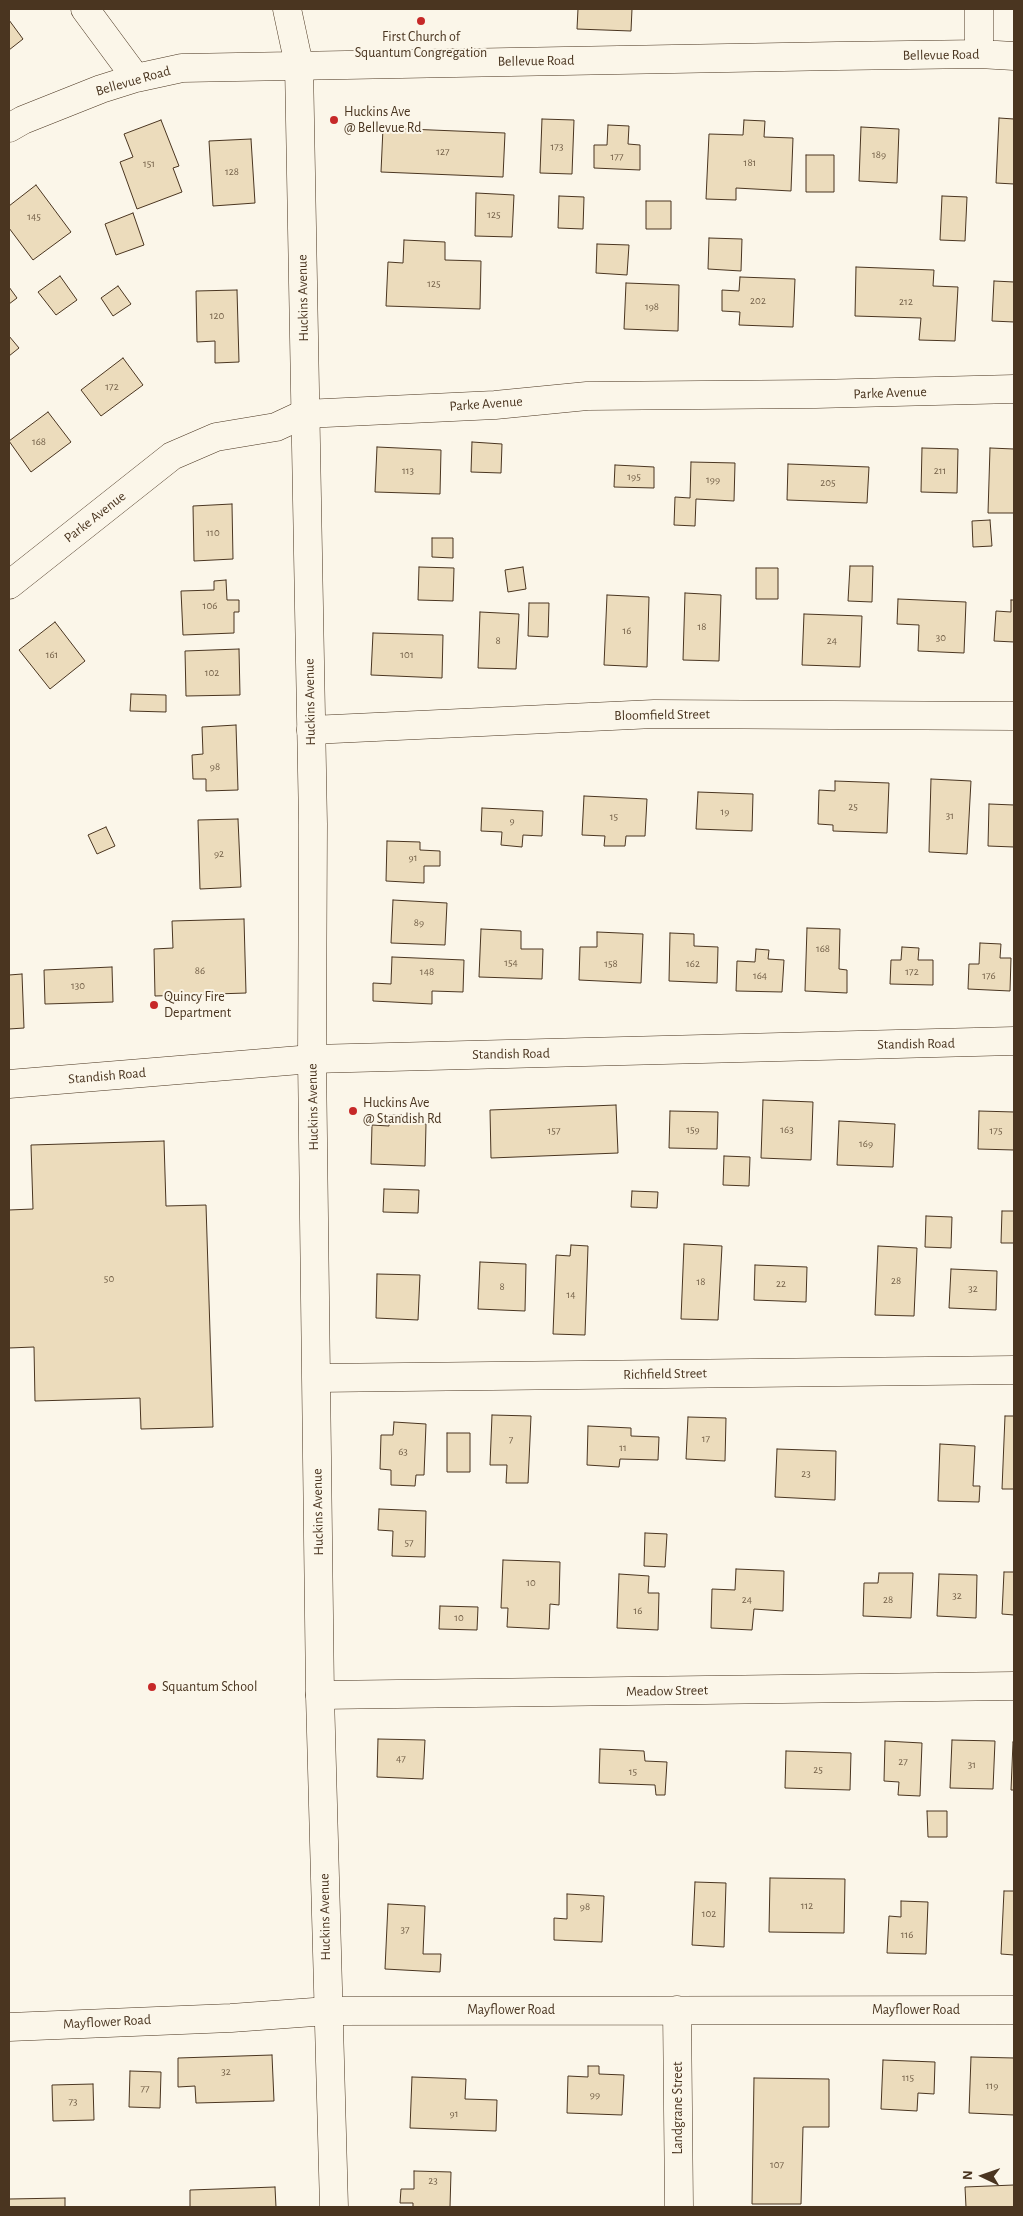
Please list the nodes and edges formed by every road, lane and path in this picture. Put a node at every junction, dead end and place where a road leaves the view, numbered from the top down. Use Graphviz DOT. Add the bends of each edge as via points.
graph roads {
  1 [pos="85,9"];
  2 [pos="287,9"];
  3 [pos="979,9"];
  4 [pos="979,54"];
  5 [pos="1014,56"];
  6 [pos="299,66"];
  7 [pos="136,78"];
  8 [pos="9,128"];
  9 [pos="1014,389"];
  10 [pos="304,414"];
  11 [pos="9,584"];
  12 [pos="1014,716"];
  13 [pos="310,730"];
  14 [pos="1014,1041"];
  15 [pos="312,1059"];
  16 [pos="9,1084"];
  17 [pos="1014,1370"];
  18 [pos="317,1378"];
  19 [pos="1014,1686"];
  20 [pos="320,1696"];
  21 [pos="677,2010"];
  22 [pos="1014,2010"];
  23 [pos="328,2011"];
  24 [pos="9,2027"];
  25 [pos="334,2207"];
  26 [pos="679,2207"];
  1 -- 7 [label="street"];
  2 -- 6 [label="street, Huckins Avenue"];
  3 -- 4 [label="street"];
  4 -- 5 [label="street, Bellevue Road"];
  4 -- 6 [label="street, Bellevue Road"];
  6 -- 7 [label="street, Bellevue Road" via="182,68"];
  6 -- 10 [label="street, Huckins Avenue"];
  7 -- 8 [label="street, Bellevue Road"];
  9 -- 10 [label="street, Parke Avenue" via="586,396 496,405"];
  10 -- 11 [label="street, Parke Avenue" via="276,427 216,437 172,456"];
  10 -- 13 [label="street, Huckins Avenue"];
  12 -- 13 [label="street, Bloomfield Street" via="654,714"];
  13 -- 15 [label="street, Huckins Avenue"];
  14 -- 15 [label="street, Standish Road"];
  15 -- 16 [label="street, Standish Road"];
  15 -- 18 [label="street, Huckins Avenue"];
  17 -- 18 [label="street, Richfield Street"];
  18 -- 20 [label="street, Huckins Avenue"];
  19 -- 20 [label="street, Meadow Street"];
  20 -- 23 [label="street, Huckins Avenue"];
  21 -- 22 [label="street, Mayflower Road"];
  21 -- 23 [label="street, Mayflower Road"];
  21 -- 26 [label="street, Landgrane Street"];
  23 -- 24 [label="street, Mayflower Road"];
  23 -- 25 [label="street, Huckins Avenue"];
}
